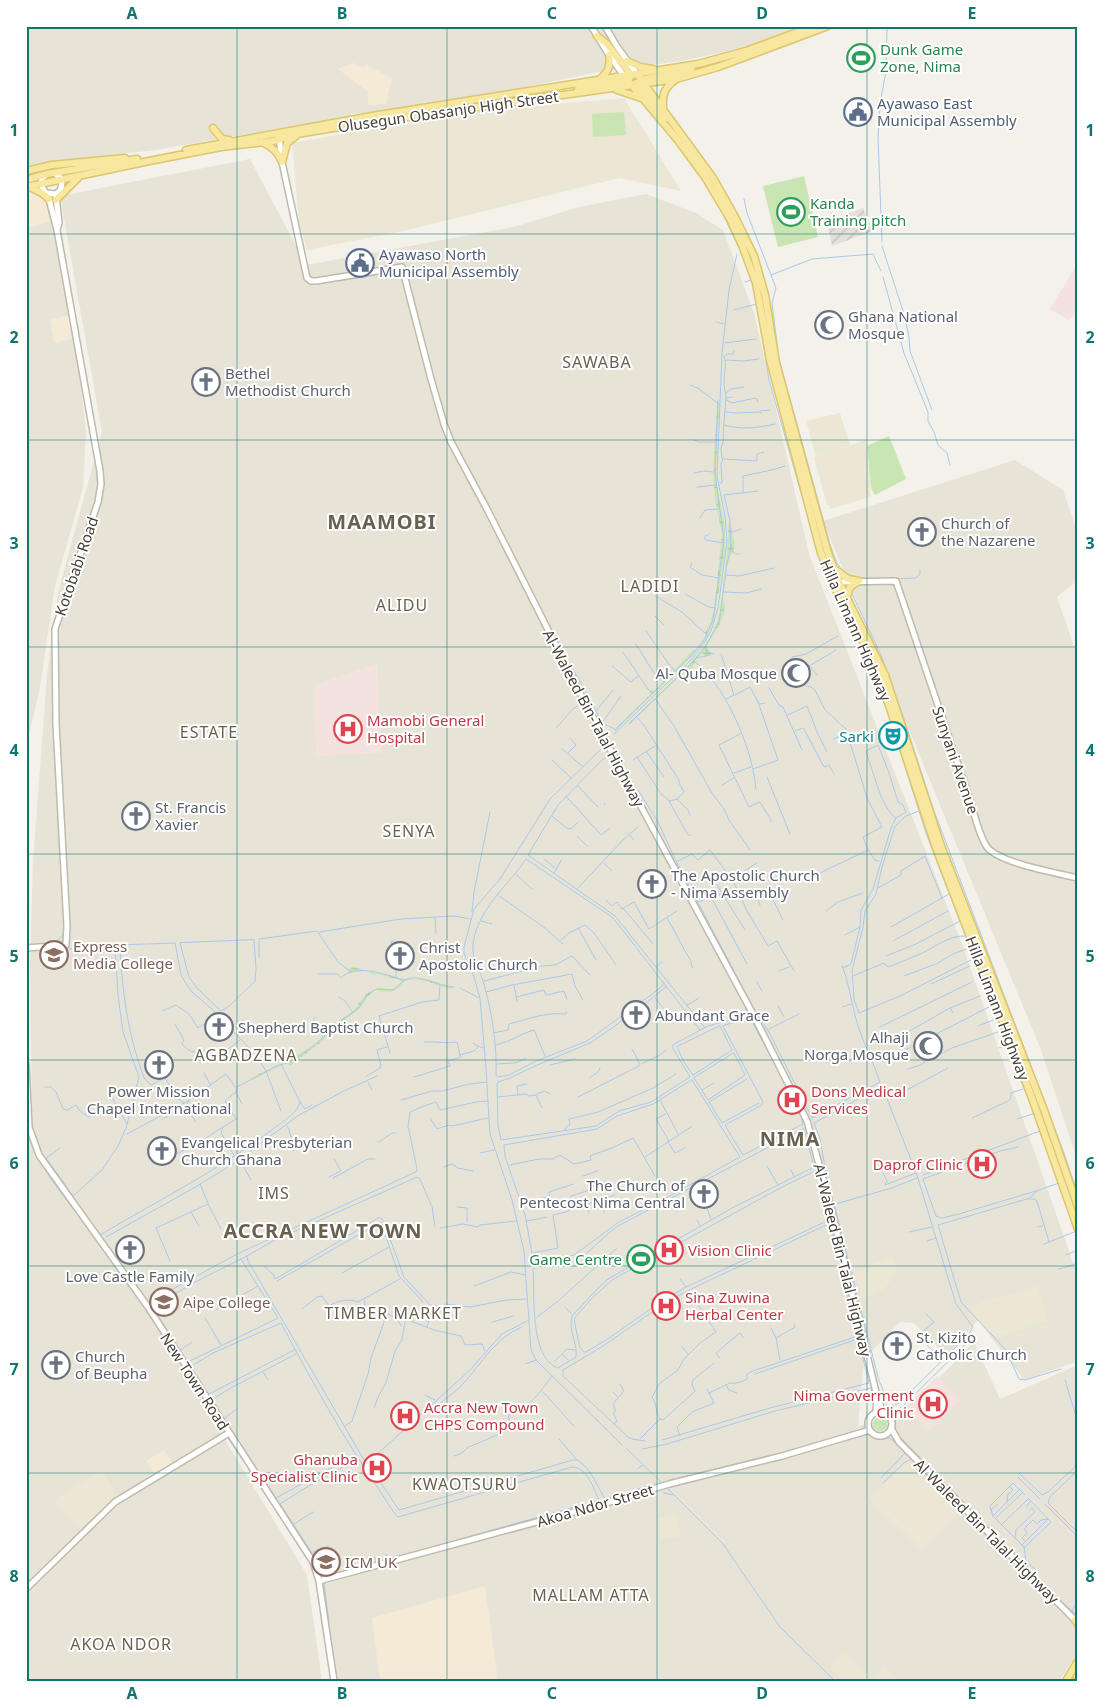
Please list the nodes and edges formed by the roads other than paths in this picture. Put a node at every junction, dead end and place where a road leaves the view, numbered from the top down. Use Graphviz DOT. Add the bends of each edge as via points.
graph roads {
  1 [pos="591,26"];
  2 [pos="605,26"];
  3 [pos="814,26"];
  4 [pos="828,26"];
  5 [pos="596,34"];
  6 [pos="609,55"];
  7 [pos="626,60"];
  8 [pos="698,64"];
  9 [pos="656,70"];
  10 [pos="676,79"];
  11 [pos="599,80"];
  12 [pos="634,80"];
  13 [pos="608,89"];
  14 [pos="567,93"];
  15 [pos="642,98"];
  16 [pos="663,108"];
  17 [pos="671,121"];
  18 [pos="297,134"];
  19 [pos="278,135"];
  20 [pos="233,141"];
  21 [pos="261,142"];
  22 [pos="210,145"];
  23 [pos="139,159"];
  24 [pos="282,162"];
  25 [pos="26,171"];
  26 [pos="50,173"];
  27 [pos="79,177"];
  28 [pos="62,180"];
  29 [pos="27,185"];
  30 [pos="41,185"];
  31 [pos="47,196"];
  32 [pos="56,197"];
  33 [pos="57,230"];
  34 [pos="834,568"];
  35 [pos="830,576"];
  36 [pos="859,581"];
  37 [pos="840,582"];
  38 [pos="847,596"];
  39 [pos="1078,878"];
  40 [pos="26,948"];
  41 [pos="26,1065"];
  42 [pos="1078,1207"];
  43 [pos="1078,1229"];
  44 [pos="877,1396"];
  45 [pos="876,1413"];
  46 [pos="883,1413"];
  47 [pos="891,1428"];
  48 [pos="870,1430"];
  49 [pos="229,1433"];
  50 [pos="884,1435"];
  51 [pos="899,1442"];
  52 [pos="319,1580"];
  53 [pos="26,1589"];
  54 [pos="1077,1622"];
  55 [pos="1078,1661"];
  56 [pos="334,1681"];
  57 [pos="1066,1681"];
  1 -- 5 [label="street"];
  2 -- 5 [label="street"];
  2 -- 7 [label="street"];
  3 -- 8 [label="main road, Olusegun Obasanjo High Street" via="746,51"];
  4 -- 10 [label="main road, Olusegun Obasanjo High Street"];
  5 -- 6 [label="street"];
  5 -- 12 [label="main road"];
  6 -- 11 [label="main road" via="610,65"];
  6 -- 12 [label="street"];
  7 -- 9 [label="main road"];
  7 -- 12 [label="street"];
  8 -- 9 [label="main road, Olusegun Obasanjo High Street"];
  8 -- 12 [label="main road" via="689,69"];
  9 -- 12 [label="main road, Olusegun Obasanjo High Street"];
  10 -- 12 [label="main road, Olusegun Obasanjo High Street"];
  10 -- 16 [label="main road" via="664,90"];
  11 -- 12 [label="main road, Olusegun Obasanjo High Street"];
  11 -- 19 [label="main road, Olusegun Obasanjo High Street"];
  12 -- 13 [label="main road, Olusegun Obasanjo High Street"];
  12 -- 14 [label="main road"];
  12 -- 15 [label="main road, Hilla Limann Highway"];
  12 -- 16 [label="main road, Hilla Limann Highway"];
  12 -- 17 [label="main road"];
  13 -- 14 [label="main road, Olusegun Obasanjo High Street"];
  13 -- 15 [label="main road"];
  14 -- 18 [label="main road, Olusegun Obasanjo High Street"];
  15 -- 35 [label="main road, Hilla Limann Highway" via="705,177 742,245 756,283 770,360 790,441"];
  16 -- 17 [label="main road, Hilla Limann Highway"];
  17 -- 34 [label="main road, Hilla Limann Highway" via="724,195 759,269 776,363 822,537"];
  18 -- 19 [label="main road, Olusegun Obasanjo High Street"];
  18 -- 24 [label="main road" via="287,143"];
  19 -- 20 [label="main road, Olusegun Obasanjo High Street"];
  19 -- 21 [label="main road, Olusegun Obasanjo High Street"];
  19 -- 24 [label="street, Al-Waleed Bin-Talal Highway"];
  20 -- 22 [label="main road, Olusegun Obasanjo High Street"];
  20 -- 22 [label="main road" via="222,139 213,130"];
  21 -- 24 [label="main road" via="273,149"];
  21 -- 27 [label="main road, Olusegun Obasanjo High Street"];
  22 -- 23 [label="main road, Olusegun Obasanjo High Street"];
  23 -- 25 [label="main road" via="128,157"];
  23 -- 26 [label="main road, Olusegun Obasanjo High Street"];
  24 -- 44 [label="street, Al-Waleed Bin-Talal Highway" via="307,278 316,281 402,267 434,392 451,442 807,1121"];
  26 -- 28 [label="street"];
  26 -- 29 [label="main road, Olusegun Obasanjo High Street"];
  26 -- 30 [label="street" via="42,178"];
  27 -- 28 [label="main road, Olusegun Obasanjo High Street"];
  27 -- 32 [label="main road"];
  28 -- 30 [label="main road, Olusegun Obasanjo High Street"];
  28 -- 32 [label="street" via="62,188"];
  29 -- 30 [label="main road, Olusegun Obasanjo High Street"];
  29 -- 31 [label="main road"];
  30 -- 31 [label="street"];
  31 -- 32 [label="street"];
  31 -- 33 [label="street, Kotobabi Road"];
  32 -- 33 [label="street"];
  33 -- 40 [label="street, Kotobabi Road" via="101,484 98,502 55,630 66,945"];
  34 -- 36 [label="main road" via="848,579"];
  34 -- 37 [label="main road, Hilla Limann Highway"];
  35 -- 37 [label="street"];
  35 -- 43 [label="main road, Hilla Limann Highway" via="879,675 936,848 1032,1098"];
  36 -- 37 [label="street"];
  36 -- 38 [label="main road" via="850,587"];
  36 -- 39 [label="street, Sunyani Avenue" via="896,581 988,848 1001,858"];
  37 -- 38 [label="main road, Hilla Limann Highway"];
  38 -- 42 [label="main road, Hilla Limann Highway" via="885,675 942,846"];
  41 -- 49 [label="street, New Town Road" via="28,1122 39,1155 148,1307"];
  44 -- 45 [label="street, Al-Waleed Bin-Talal Highway"];
  44 -- 46 [label="street, Al-Waleed Bin-Talal Highway"];
  45 -- 46 [label="street"];
  45 -- 48 [label="street" via="869,1420"];
  46 -- 47 [label="street" via="890,1418"];
  47 -- 50 [label="street"];
  47 -- 51 [label="street, Al Waleed Bin Talal Highway"];
  48 -- 50 [label="street" via="875,1435"];
  48 -- 52 [label="street, Akoa Ndor Street"];
  49 -- 52 [label="street, New Town Road" via="308,1553"];
  49 -- 53 [label="street" via="115,1502"];
  50 -- 51 [label="street, Al Waleed Bin Talal Highway"];
  51 -- 54 [label="street, Al Waleed Bin Talal Highway"];
  52 -- 56 [label="street, New Town Road"];
  55 -- 57 [label="main road"];
}
